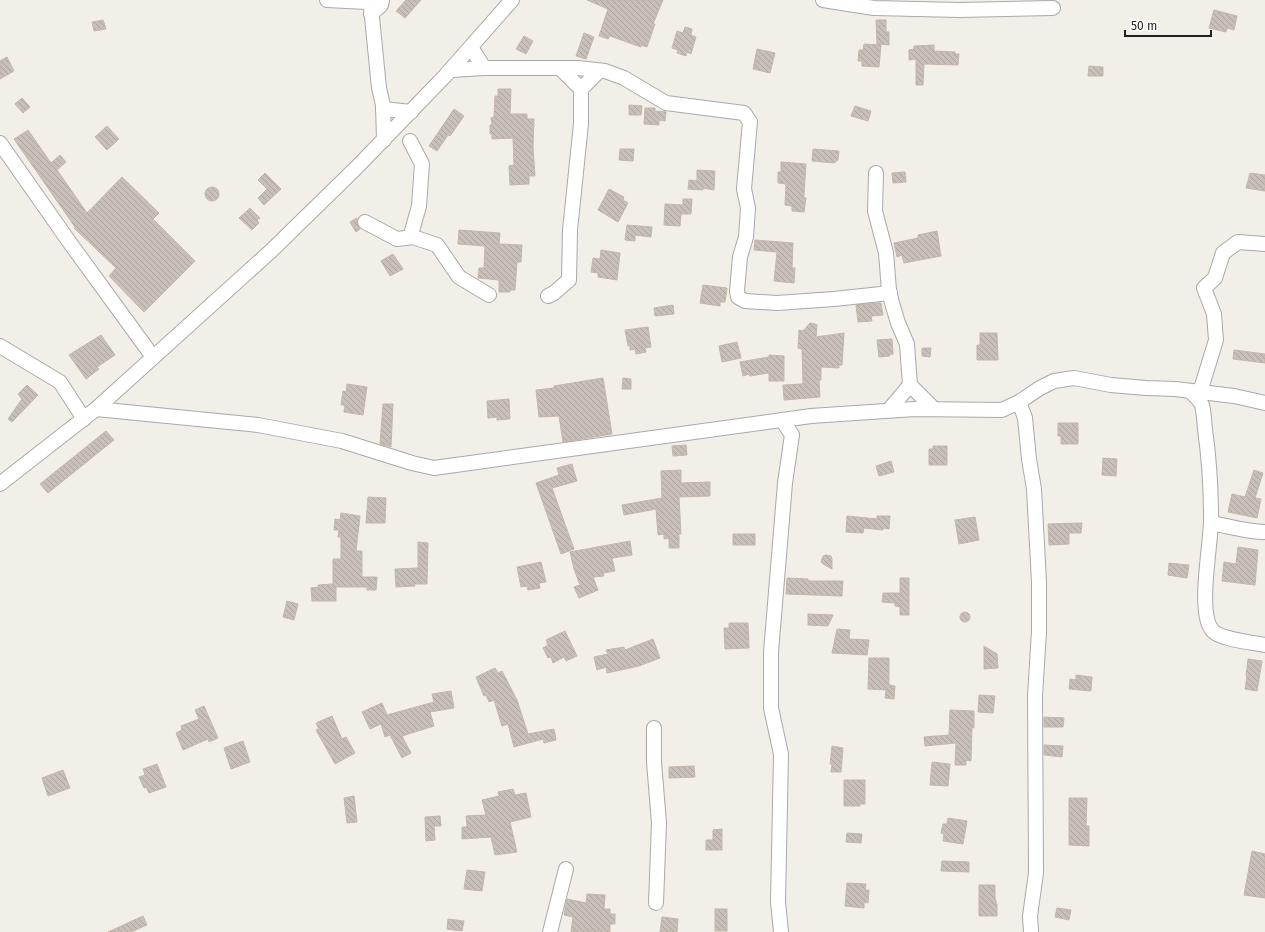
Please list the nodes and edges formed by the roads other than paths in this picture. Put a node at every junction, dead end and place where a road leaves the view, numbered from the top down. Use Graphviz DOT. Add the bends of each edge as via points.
graph roads {
  1 [pos="327,0"];
  2 [pos="512,0"];
  3 [pos="823,0"];
  4 [pos="376,4"];
  5 [pos="1053,8"];
  6 [pos="471,47"];
  7 [pos="484,68"];
  8 [pos="560,68"];
  9 [pos="451,70"];
  10 [pos="598,71"];
  11 [pos="581,89"];
  12 [pos="383,109"];
  13 [pos="409,113"];
  14 [pos="388,136"];
  15 [pos="410,142"];
  16 [pos="0,143"];
  17 [pos="876,173"];
  18 [pos="365,222"];
  19 [pos="413,237"];
  20 [pos="1265,244"];
  21 [pos="890,293"];
  22 [pos="488,295"];
  23 [pos="548,296"];
  24 [pos="0,346"];
  25 [pos="153,358"];
  26 [pos="910,385"];
  27 [pos="1200,395"];
  28 [pos="1019,402"];
  29 [pos="1265,403"];
  30 [pos="96,409"];
  31 [pos="934,409"];
  32 [pos="889,410"];
  33 [pos="84,419"];
  34 [pos="782,420"];
  35 [pos="0,484"];
  36 [pos="1211,523"];
  37 [pos="1265,532"];
  38 [pos="1265,645"];
  39 [pos="654,728"];
  40 [pos="566,869"];
  41 [pos="656,904"];
  42 [pos="550,932"];
  43 [pos="781,932"];
  44 [pos="1031,932"];
  1 -- 4 [label="street"];
  2 -- 6 [label="street"];
  3 -- 5 [label="street" via="882,8"];
  4 -- 12 [label="street" via="379,88"];
  6 -- 7 [label="street"];
  6 -- 9 [label="street"];
  7 -- 8 [label="street"];
  7 -- 9 [label="street"];
  8 -- 10 [label="street"];
  8 -- 11 [label="street"];
  9 -- 13 [label="street"];
  10 -- 11 [label="street"];
  10 -- 21 [label="street" via="624,78 666,103 744,112 750,122 744,189 748,208 746,237 740,257 738,297 745,301 777,303"];
  11 -- 23 [label="street" via="581,124 570,230 569,280"];
  12 -- 13 [label="street"];
  12 -- 14 [label="street"];
  13 -- 14 [label="street"];
  13 -- 15 [label="street"];
  14 -- 15 [label="street"];
  14 -- 25 [label="street" via="271,251"];
  15 -- 19 [label="street" via="422,164 419,206 412,231"];
  16 -- 25 [label="street"];
  17 -- 21 [label="street" via="875,211 886,253"];
  18 -- 19 [label="street" via="397,239"];
  19 -- 22 [label="street" via="437,245 459,277"];
  20 -- 27 [label="street" via="1238,242 1223,252 1215,278 1204,288 1214,314 1216,340"];
  21 -- 26 [label="street" via="907,344"];
  24 -- 33 [label="street" via="60,382"];
  25 -- 30 [label="street"];
  26 -- 31 [label="street"];
  26 -- 32 [label="street"];
  27 -- 28 [label="street" via="1074,378 1054,381"];
  27 -- 29 [label="street" via="1234,396"];
  27 -- 36 [label="street" via="1208,456"];
  28 -- 31 [label="street" via="1002,410"];
  28 -- 44 [label="street" via="1025,418 1034,488 1039,582 1035,696 1036,873 1030,916"];
  30 -- 33 [label="street"];
  30 -- 34 [label="street" via="265,426 342,441 434,468"];
  31 -- 32 [label="street"];
  32 -- 34 [label="street"];
  33 -- 35 [label="street"];
  34 -- 43 [label="street" via="792,435 785,483 771,652 771,708 780,754 778,902"];
  36 -- 37 [label="street" via="1240,530"];
  36 -- 38 [label="street" via="1206,581 1208,626 1213,632 1224,637"];
  39 -- 41 [label="street" via="659,823"];
  40 -- 42 [label="street"];
}
